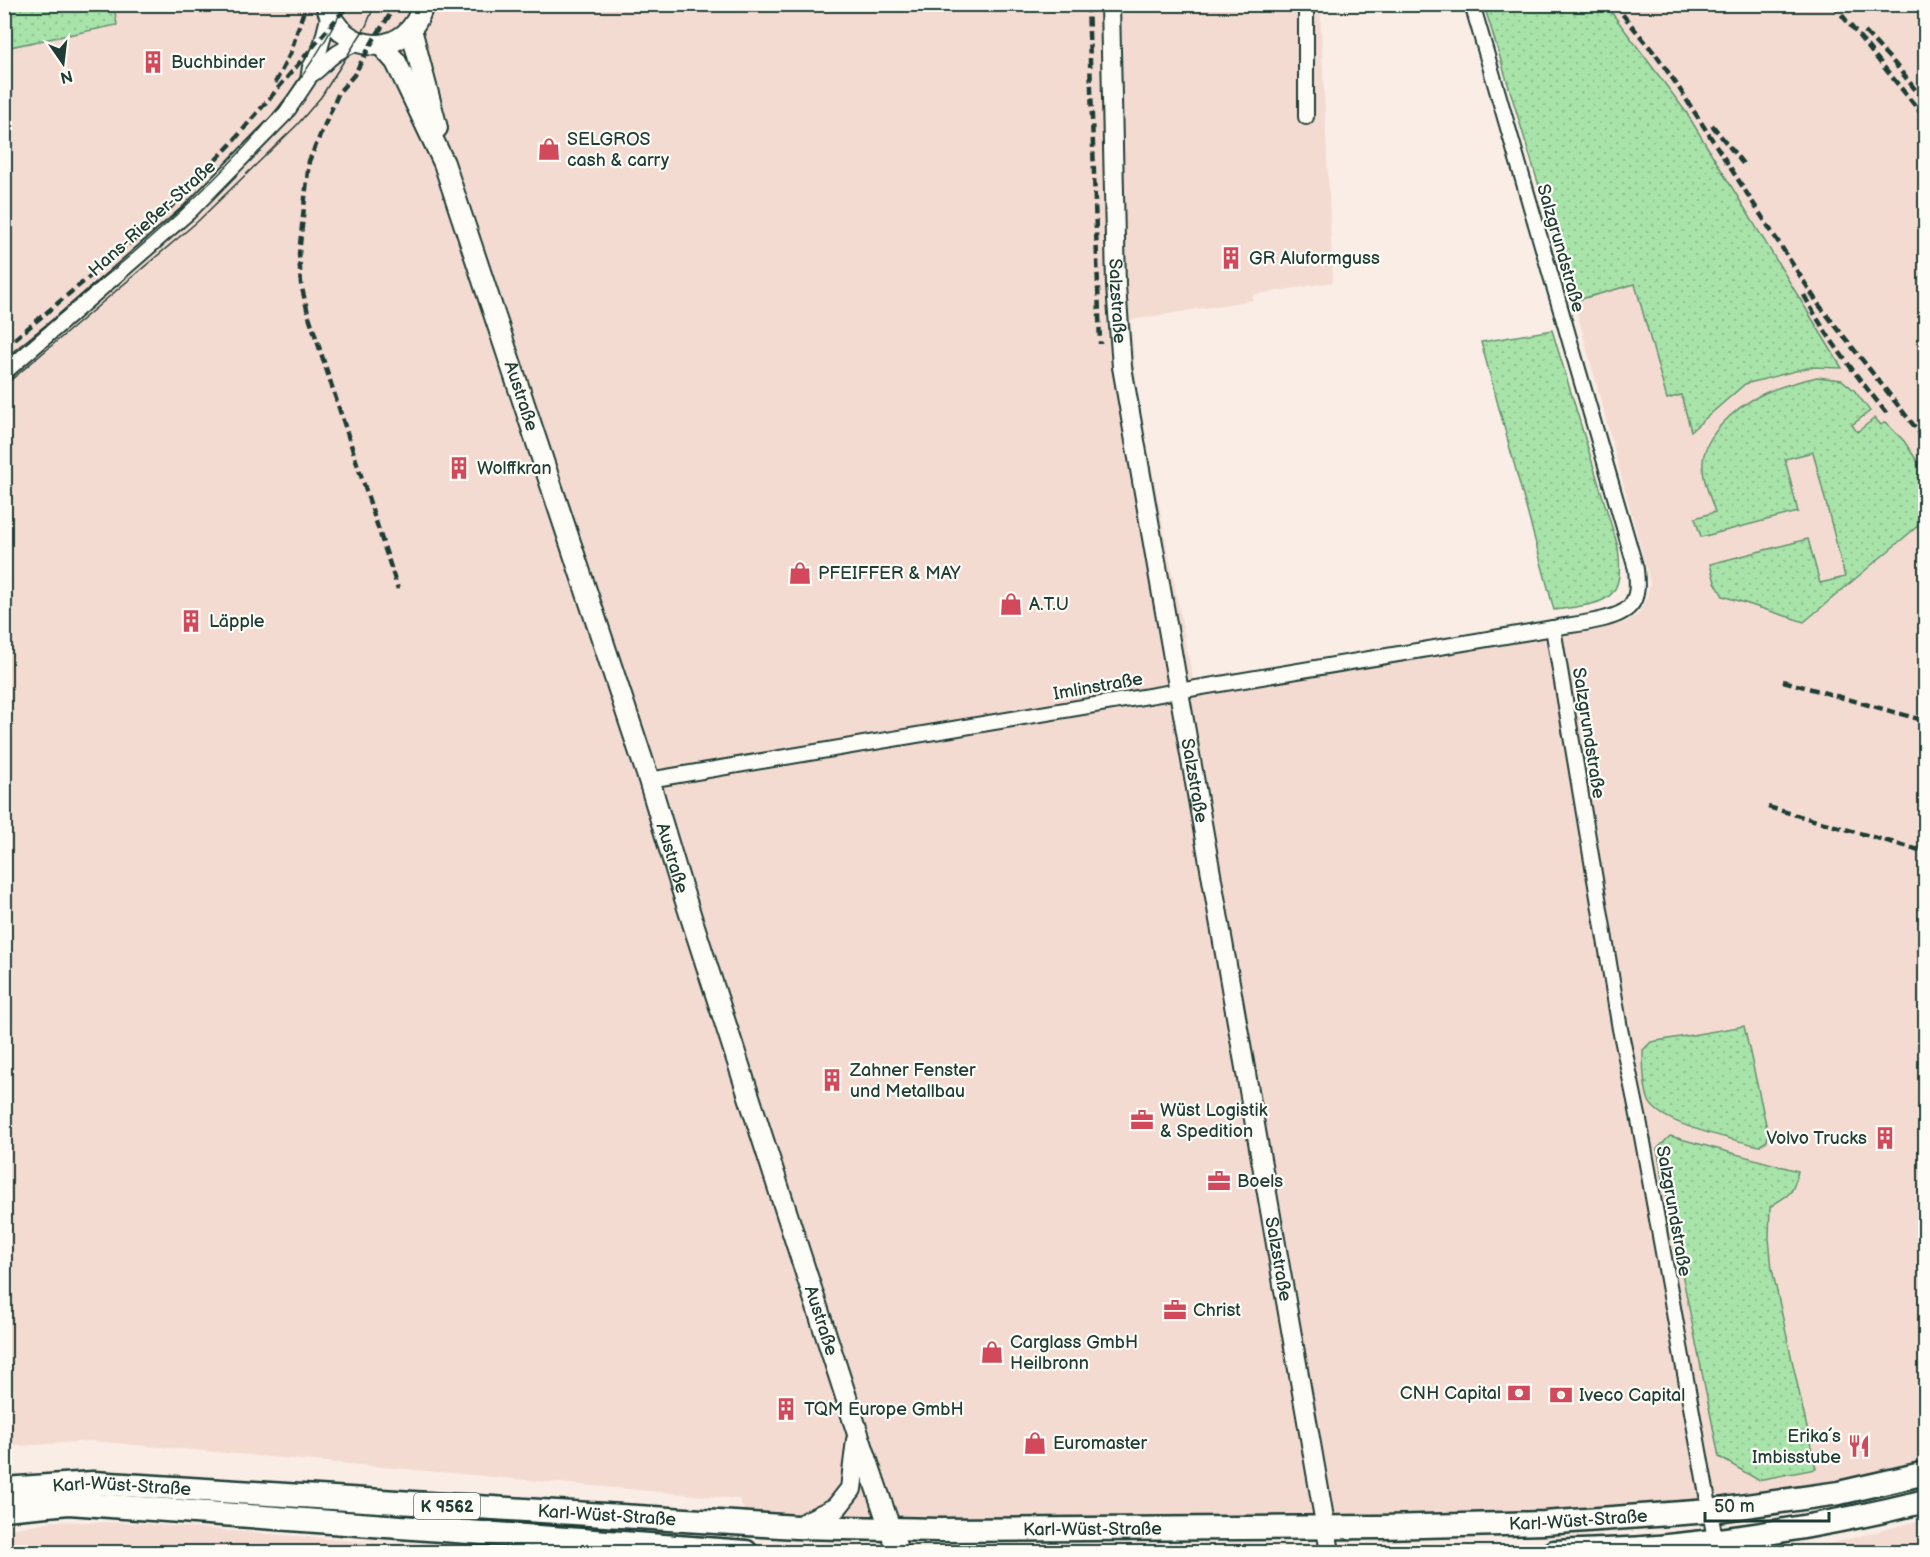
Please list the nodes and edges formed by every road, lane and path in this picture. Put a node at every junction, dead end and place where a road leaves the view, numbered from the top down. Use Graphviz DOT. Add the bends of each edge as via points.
graph roads {
  1 [pos="423,4"];
  2 [pos="1110,4"];
  3 [pos="1306,4"];
  4 [pos="1472,4"];
  5 [pos="328,9"];
  6 [pos="411,29"];
  7 [pos="359,43"];
  8 [pos="381,45"];
  9 [pos="309,76"];
  10 [pos="1306,117"];
  11 [pos="444,163"];
  12 [pos="4,373"];
  13 [pos="1553,628"];
  14 [pos="1179,691"];
  15 [pos="649,780"];
  16 [pos="858,1434"];
  17 [pos="1926,1473"];
  18 [pos="4,1489"];
  19 [pos="1926,1501"];
  20 [pos="4,1509"];
  21 [pos="1710,1511"];
  22 [pos="797,1527"];
  23 [pos="1325,1527"];
  24 [pos="890,1530"];
  25 [pos="1715,1539"];
  26 [pos="680,1549"];
  27 [pos="703,1552"];
  28 [pos="746,1552"];
  29 [pos="898,1552"];
  30 [pos="1330,1552"];
  31 [pos="1554,1552"];
  1 -- 6 [label="main road"];
  2 -- 14 [label="street, Salzstraße" via="1116,286 1122,367"];
  3 -- 10 [label="street"];
  4 -- 13 [label="street, Salzgrundstraße" via="1636,569 1637,589 1631,606 1616,616"];
  5 -- 7 [label="main road" via="343,34"];
  5 -- 9 [label="street, Hans-Rießer-Straße" via="320,50"];
  6 -- 8 [label="main road"];
  6 -- 11 [label="main road, Austraße"];
  7 -- 8 [label="main road"];
  7 -- 9 [label="street, Hans-Rießer-Straße" via="331,57"];
  8 -- 11 [label="main road, Austraße" via="396,62"];
  9 -- 12 [label="street, Hans-Rießer-Straße" via="286,113 189,212"];
  11 -- 15 [label="main road, Austraße"];
  13 -- 14 [label="street, Imlinstraße"];
  13 -- 21 [label="street, Salzgrundstraße" via="1620,1029"];
  14 -- 15 [label="street, Imlinstraße"];
  14 -- 23 [label="street, Salzstraße"];
  15 -- 16 [label="main road, Austraße"];
  16 -- 22 [label="main road" via="851,1489 836,1508"];
  16 -- 24 [label="main road, Austraße"];
  17 -- 21 [label="main road, Karl-Wüst-Straße / K 9562" via="1839,1493"];
  18 -- 22 [label="main road, Karl-Wüst-Straße / K 9562" via="93,1483"];
  19 -- 25 [label="main road, Karl-Wüst-Straße" via="1786,1530"];
  20 -- 26 [label="main road, Karl-Wüst-Straße / K 9562" via="69,1503"];
  21 -- 23 [label="main road, Karl-Wüst-Straße / K 9562" via="1544,1523"];
  21 -- 25 [label="street, Salzgrundstraße"];
  22 -- 24 [label="main road, Karl-Wüst-Straße / K 9562"];
  23 -- 24 [label="main road, Karl-Wüst-Straße / K 9562"];
  23 -- 30 [label="street, Salzstraße"];
  24 -- 29 [label="main road, Austraße"];
  25 -- 31 [label="main road, Karl-Wüst-Straße" via="1668,1546"];
  26 -- 27 [label="main road"];
  26 -- 28 [label="main road, Karl-Wüst-Straße / K 9562"];
}
